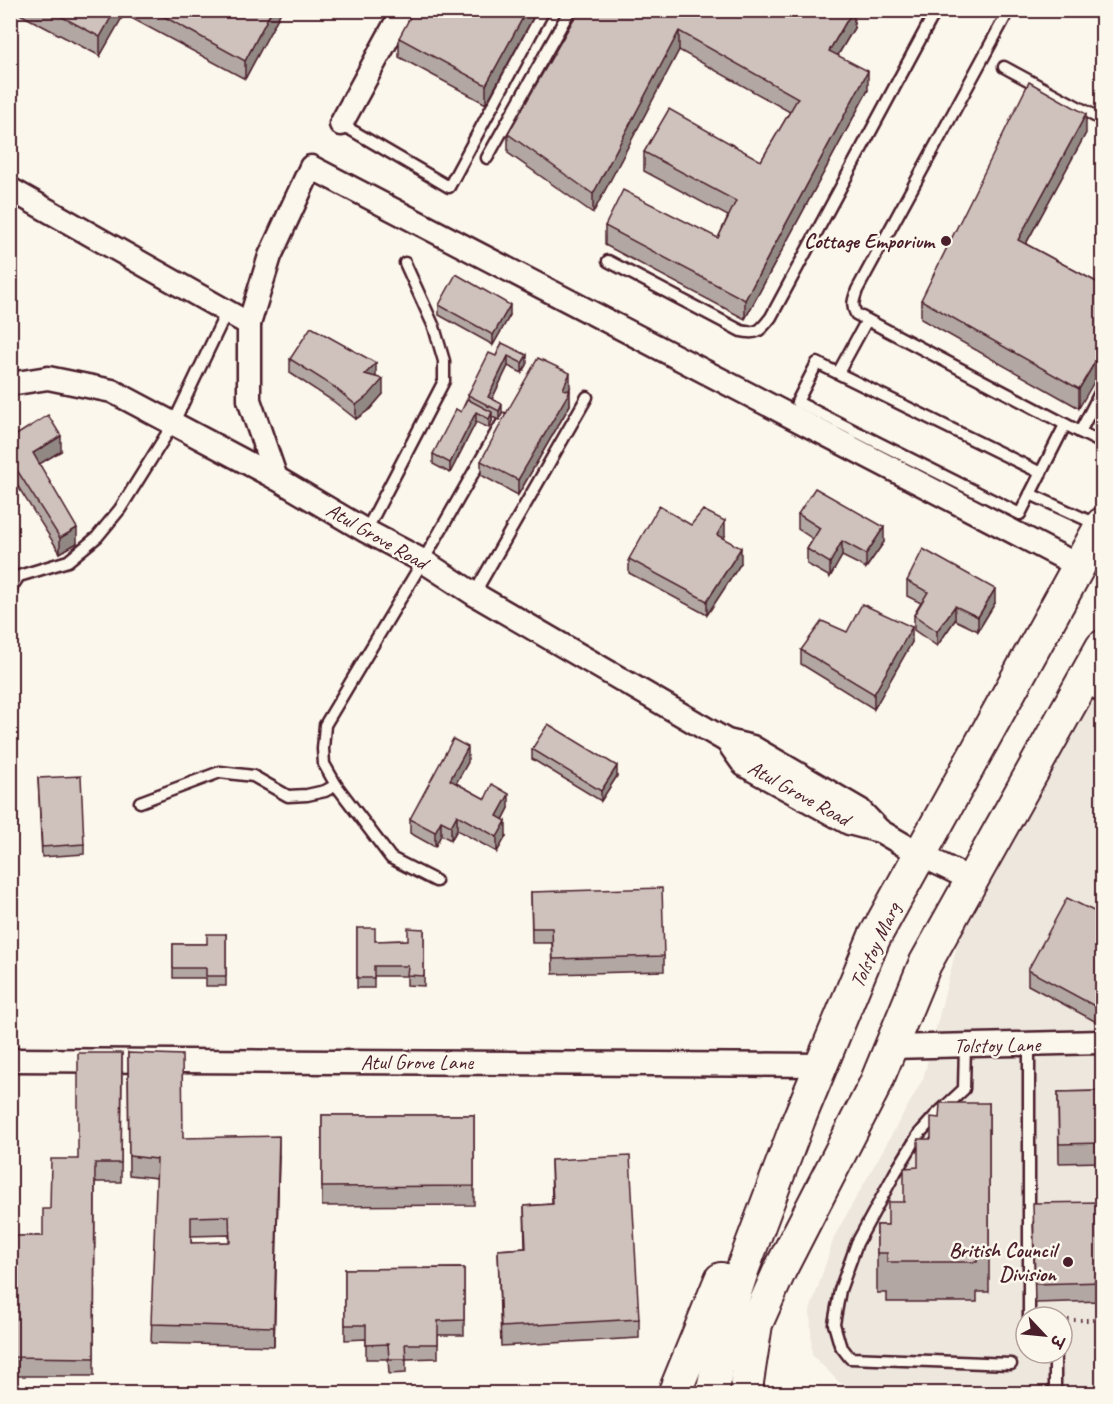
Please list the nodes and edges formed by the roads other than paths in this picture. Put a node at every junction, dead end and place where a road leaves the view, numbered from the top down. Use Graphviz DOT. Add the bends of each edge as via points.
graph roads {
  1 [pos="403,10"];
  2 [pos="544,10"];
  3 [pos="570,10"];
  4 [pos="920,10"];
  5 [pos="1009,10"];
  6 [pos="935,14"];
  7 [pos="1004,67"];
  8 [pos="1102,120"];
  9 [pos="340,124"];
  10 [pos="487,158"];
  11 [pos="10,189"];
  12 [pos="608,261"];
  13 [pos="405,263"];
  14 [pos="227,311"];
  15 [pos="867,320"];
  16 [pos="249,324"];
  17 [pos="838,373"];
  18 [pos="10,384"];
  19 [pos="1102,389"];
  20 [pos="587,397"];
  21 [pos="509,410"];
  22 [pos="173,424"];
  23 [pos="1065,425"];
  24 [pos="1080,432"];
  25 [pos="1102,443"];
  26 [pos="1041,473"];
  27 [pos="276,478"];
  28 [pos="1030,494"];
  29 [pos="1102,525"];
  30 [pos="366,531"];
  31 [pos="423,561"];
  32 [pos="1079,566"];
  33 [pos="474,594"];
  34 [pos="10,616"];
  35 [pos="1102,646"];
  36 [pos="1092,691"];
  37 [pos="336,784"];
  38 [pos="140,802"];
  39 [pos="921,855"];
  40 [pos="972,880"];
  41 [pos="436,881"];
  42 [pos="1102,1042"];
  43 [pos="1029,1044"];
  44 [pos="965,1045"];
  45 [pos="891,1047"];
  46 [pos="10,1060"];
  47 [pos="823,1065"];
  48 [pos="799,1119"];
  49 [pos="1029,1305"];
  50 [pos="751,1355"];
  51 [pos="1011,1364"];
  52 [pos="1055,1365"];
  53 [pos="674,1394"];
  54 [pos="712,1394"];
  55 [pos="747,1394"];
  56 [pos="769,1394"];
  57 [pos="1055,1394"];
  1 -- 9 [label="street"];
  2 -- 9 [label="lane" via="449,187"];
  3 -- 10 [label="lane"];
  4 -- 6 [label="lane"];
  5 -- 15 [label="lane" via="857,290 853,308"];
  6 -- 12 [label="lane" via="761,330 741,331"];
  7 -- 8 [label="lane"];
  11 -- 14 [label="street"];
  13 -- 30 [label="lane" via="434,327 444,361 444,381"];
  14 -- 16 [label="street"];
  14 -- 22 [label="lane"];
  15 -- 17 [label="lane"];
  15 -- 23 [label="lane"];
  16 -- 27 [label="street" via="249,400"];
  16 -- 32 [label="street" via="270,256 311,168"];
  17 -- 26 [label="lane"];
  17 -- 28 [label="lane" via="817,363 797,402 1020,514"];
  18 -- 22 [label="street, Atul Grove Road" via="48,378 112,391"];
  19 -- 24 [label="lane"];
  20 -- 33 [label="lane"];
  21 -- 31 [label="lane"];
  22 -- 27 [label="street, Atul Grove Road"];
  22 -- 34 [label="lane" via="120,509 97,537 68,561 19,576 11,588"];
  23 -- 24 [label="lane"];
  23 -- 26 [label="lane"];
  24 -- 25 [label="lane"];
  26 -- 28 [label="lane"];
  27 -- 30 [label="street, Atul Grove Road"];
  28 -- 29 [label="lane"];
  29 -- 32 [label="main road, Tolstoy Marg"];
  30 -- 31 [label="street, Atul Grove Road"];
  31 -- 33 [label="street, Atul Grove Road"];
  31 -- 37 [label="lane" via="326,725 324,764"];
  32 -- 39 [label="main road, Tolstoy Marg"];
  33 -- 39 [label="street, Atul Grove Road" via="727,741 752,747 860,810 880,831"];
  35 -- 36 [label="main road"];
  36 -- 40 [label="main road"];
  37 -- 38 [label="lane" via="325,791 288,796 253,776 220,772"];
  37 -- 41 [label="lane" via="391,858"];
  39 -- 40 [label="street, Atul Grove Road"];
  39 -- 47 [label="main road, Tolstoy Marg" via="874,938"];
  40 -- 45 [label="main road" via="925,964"];
  42 -- 43 [label="street, Tolstoy Lane"];
  43 -- 44 [label="street, Tolstoy Lane"];
  43 -- 49 [label="lane"];
  44 -- 45 [label="street, Tolstoy Lane"];
  44 -- 51 [label="lane" via="964,1089 919,1134 890,1183 857,1243 840,1290 834,1324 840,1345 850,1358"];
  45 -- 50 [label="main road" via="780,1270 756,1324"];
  46 -- 47 [label="street, Atul Grove Lane"];
  47 -- 48 [label="main road, Tolstoy Marg"];
  48 -- 53 [label="main road" via="758,1189"];
  48 -- 54 [label="main road, Tolstoy Marg" via="728,1314"];
  50 -- 55 [label="main road"];
  50 -- 56 [label="main road"];
  52 -- 57 [label="lane"];
}
